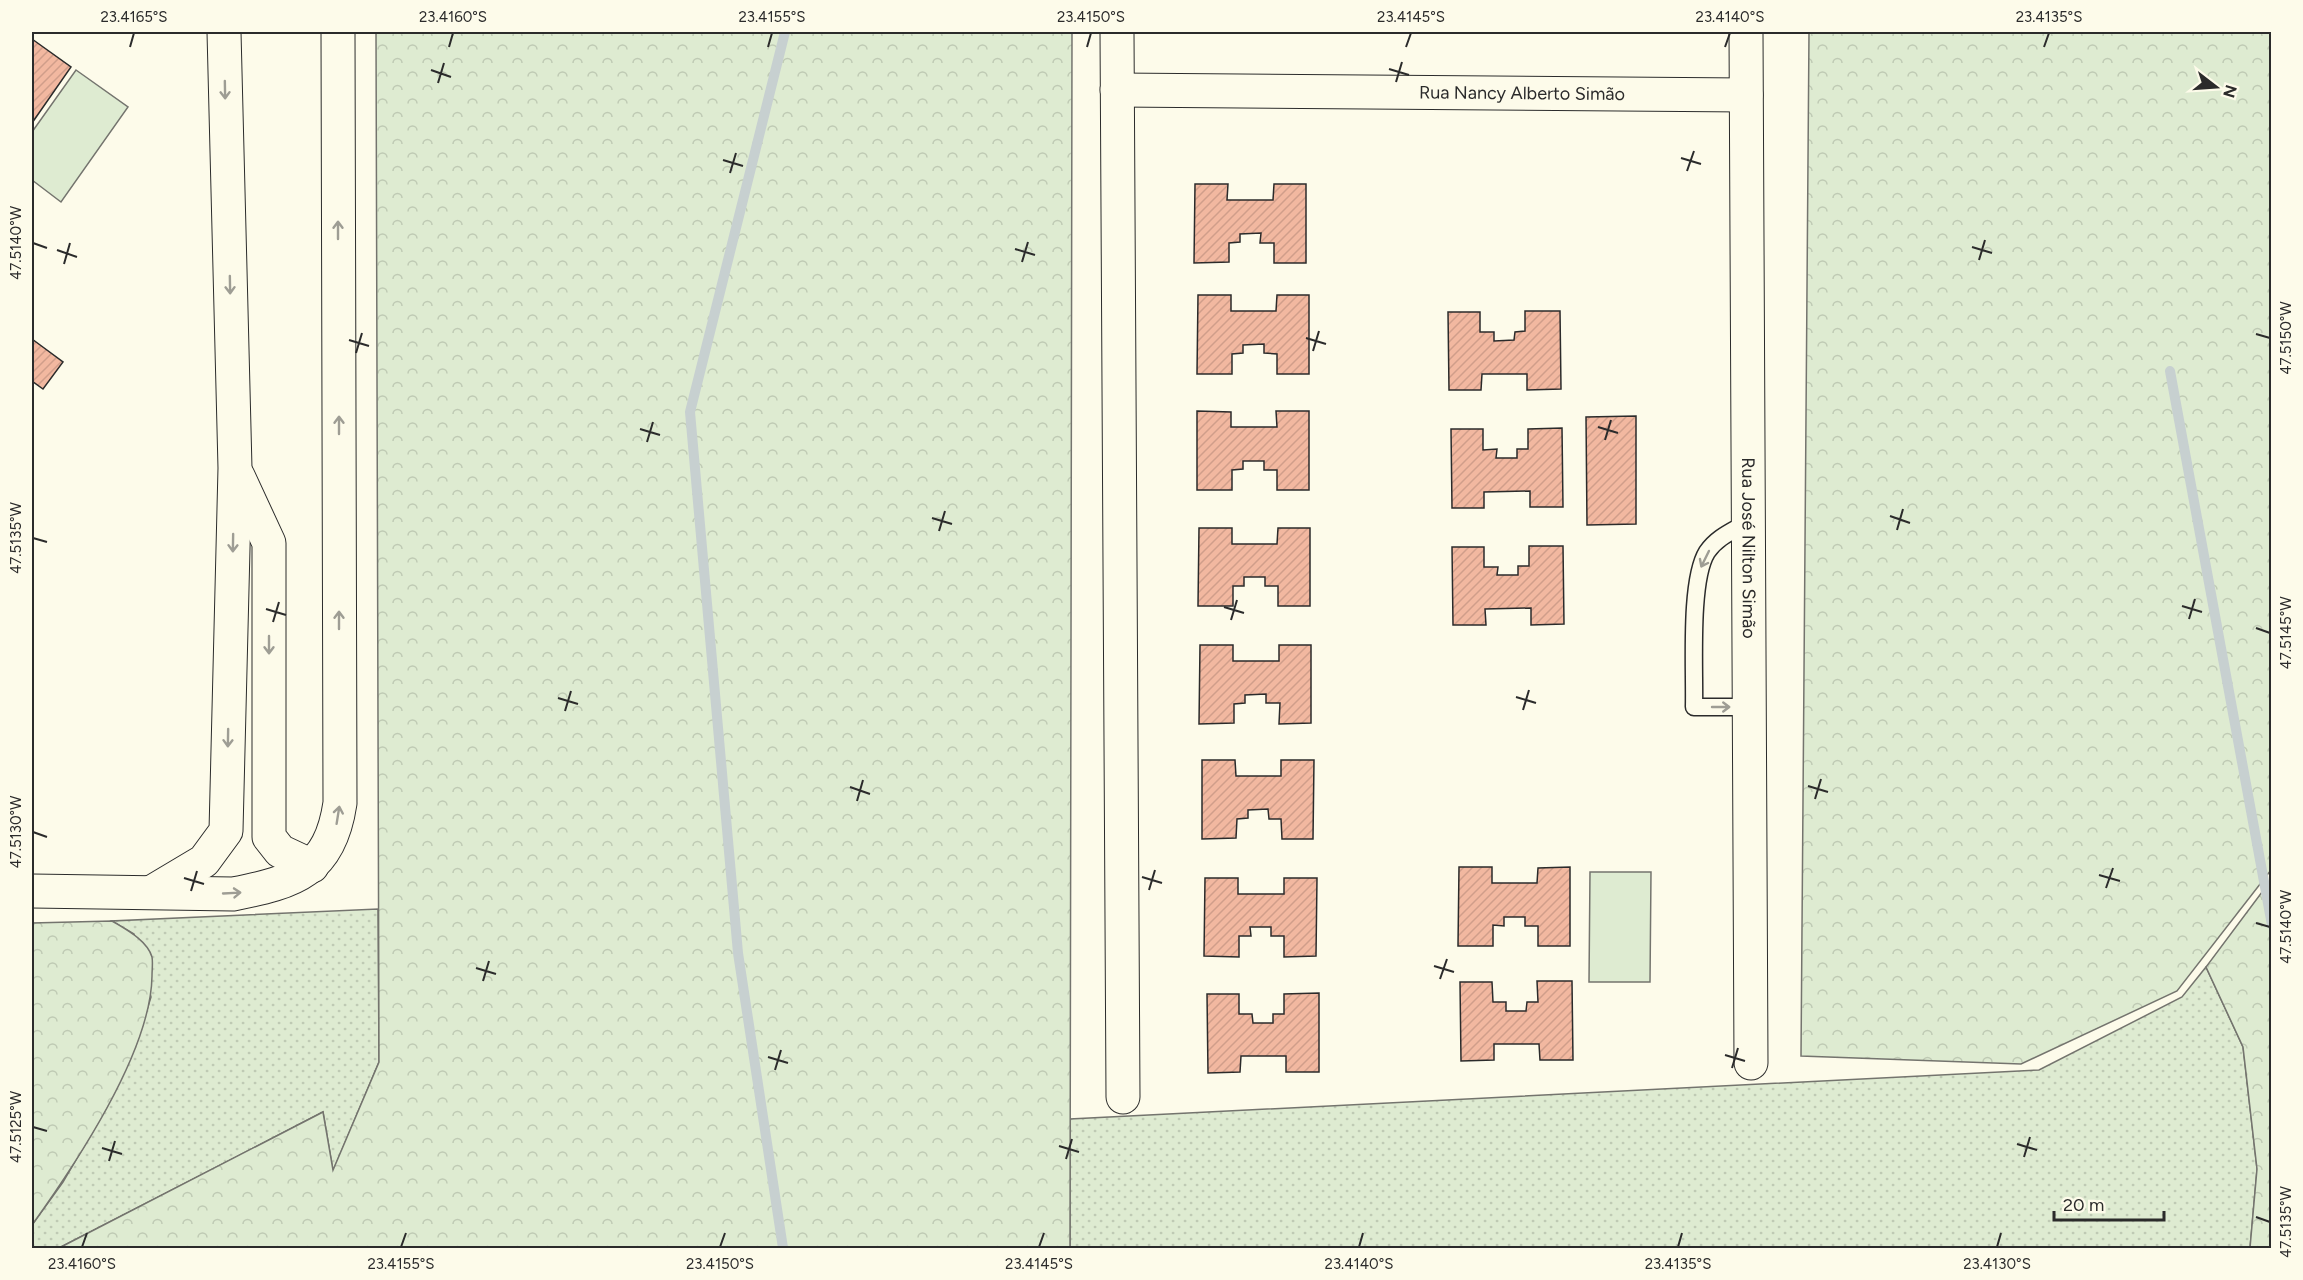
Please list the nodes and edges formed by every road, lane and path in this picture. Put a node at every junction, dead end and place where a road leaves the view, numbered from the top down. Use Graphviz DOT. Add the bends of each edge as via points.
graph roads {
  1 [pos="224,32"];
  2 [pos="338,32"];
  3 [pos="1117,32"];
  4 [pos="1746,32"];
  5 [pos="1118,90"];
  6 [pos="1746,95"];
  7 [pos="235,468"];
  8 [pos="1748,522"];
  9 [pos="1749,707"];
  10 [pos="312,866"];
  11 [pos="32,891"];
  12 [pos="152,892"];
  13 [pos="1751,1064"];
  14 [pos="1123,1096"];
  1 -- 7 [label="street, one-way"];
  10 -- 2 [label="street, one-way" via="329,847 340,803"];
  3 -- 5 [label="street"];
  4 -- 6 [label="street, Rua José Nilton Simão"];
  5 -- 6 [label="street, Rua Nancy Alberto Simão"];
  5 -- 14 [label="street"];
  6 -- 8 [label="street, Rua José Nilton Simão"];
  7 -- 10 [label="street, one-way" via="269,543 269,837 280,851"];
  7 -- 12 [label="street, one-way" via="226,831 204,861"];
  8 -- 9 [label="street, Rua José Nilton Simão"];
  8 -- 9 [label="lane, one-way" via="1719,538 1707,552 1697,575 1694,707"];
  9 -- 13 [label="street, Rua José Nilton Simão"];
  12 -- 10 [label="street, one-way" via="233,894 261,889"];
  11 -- 12 [label="street"];
}
